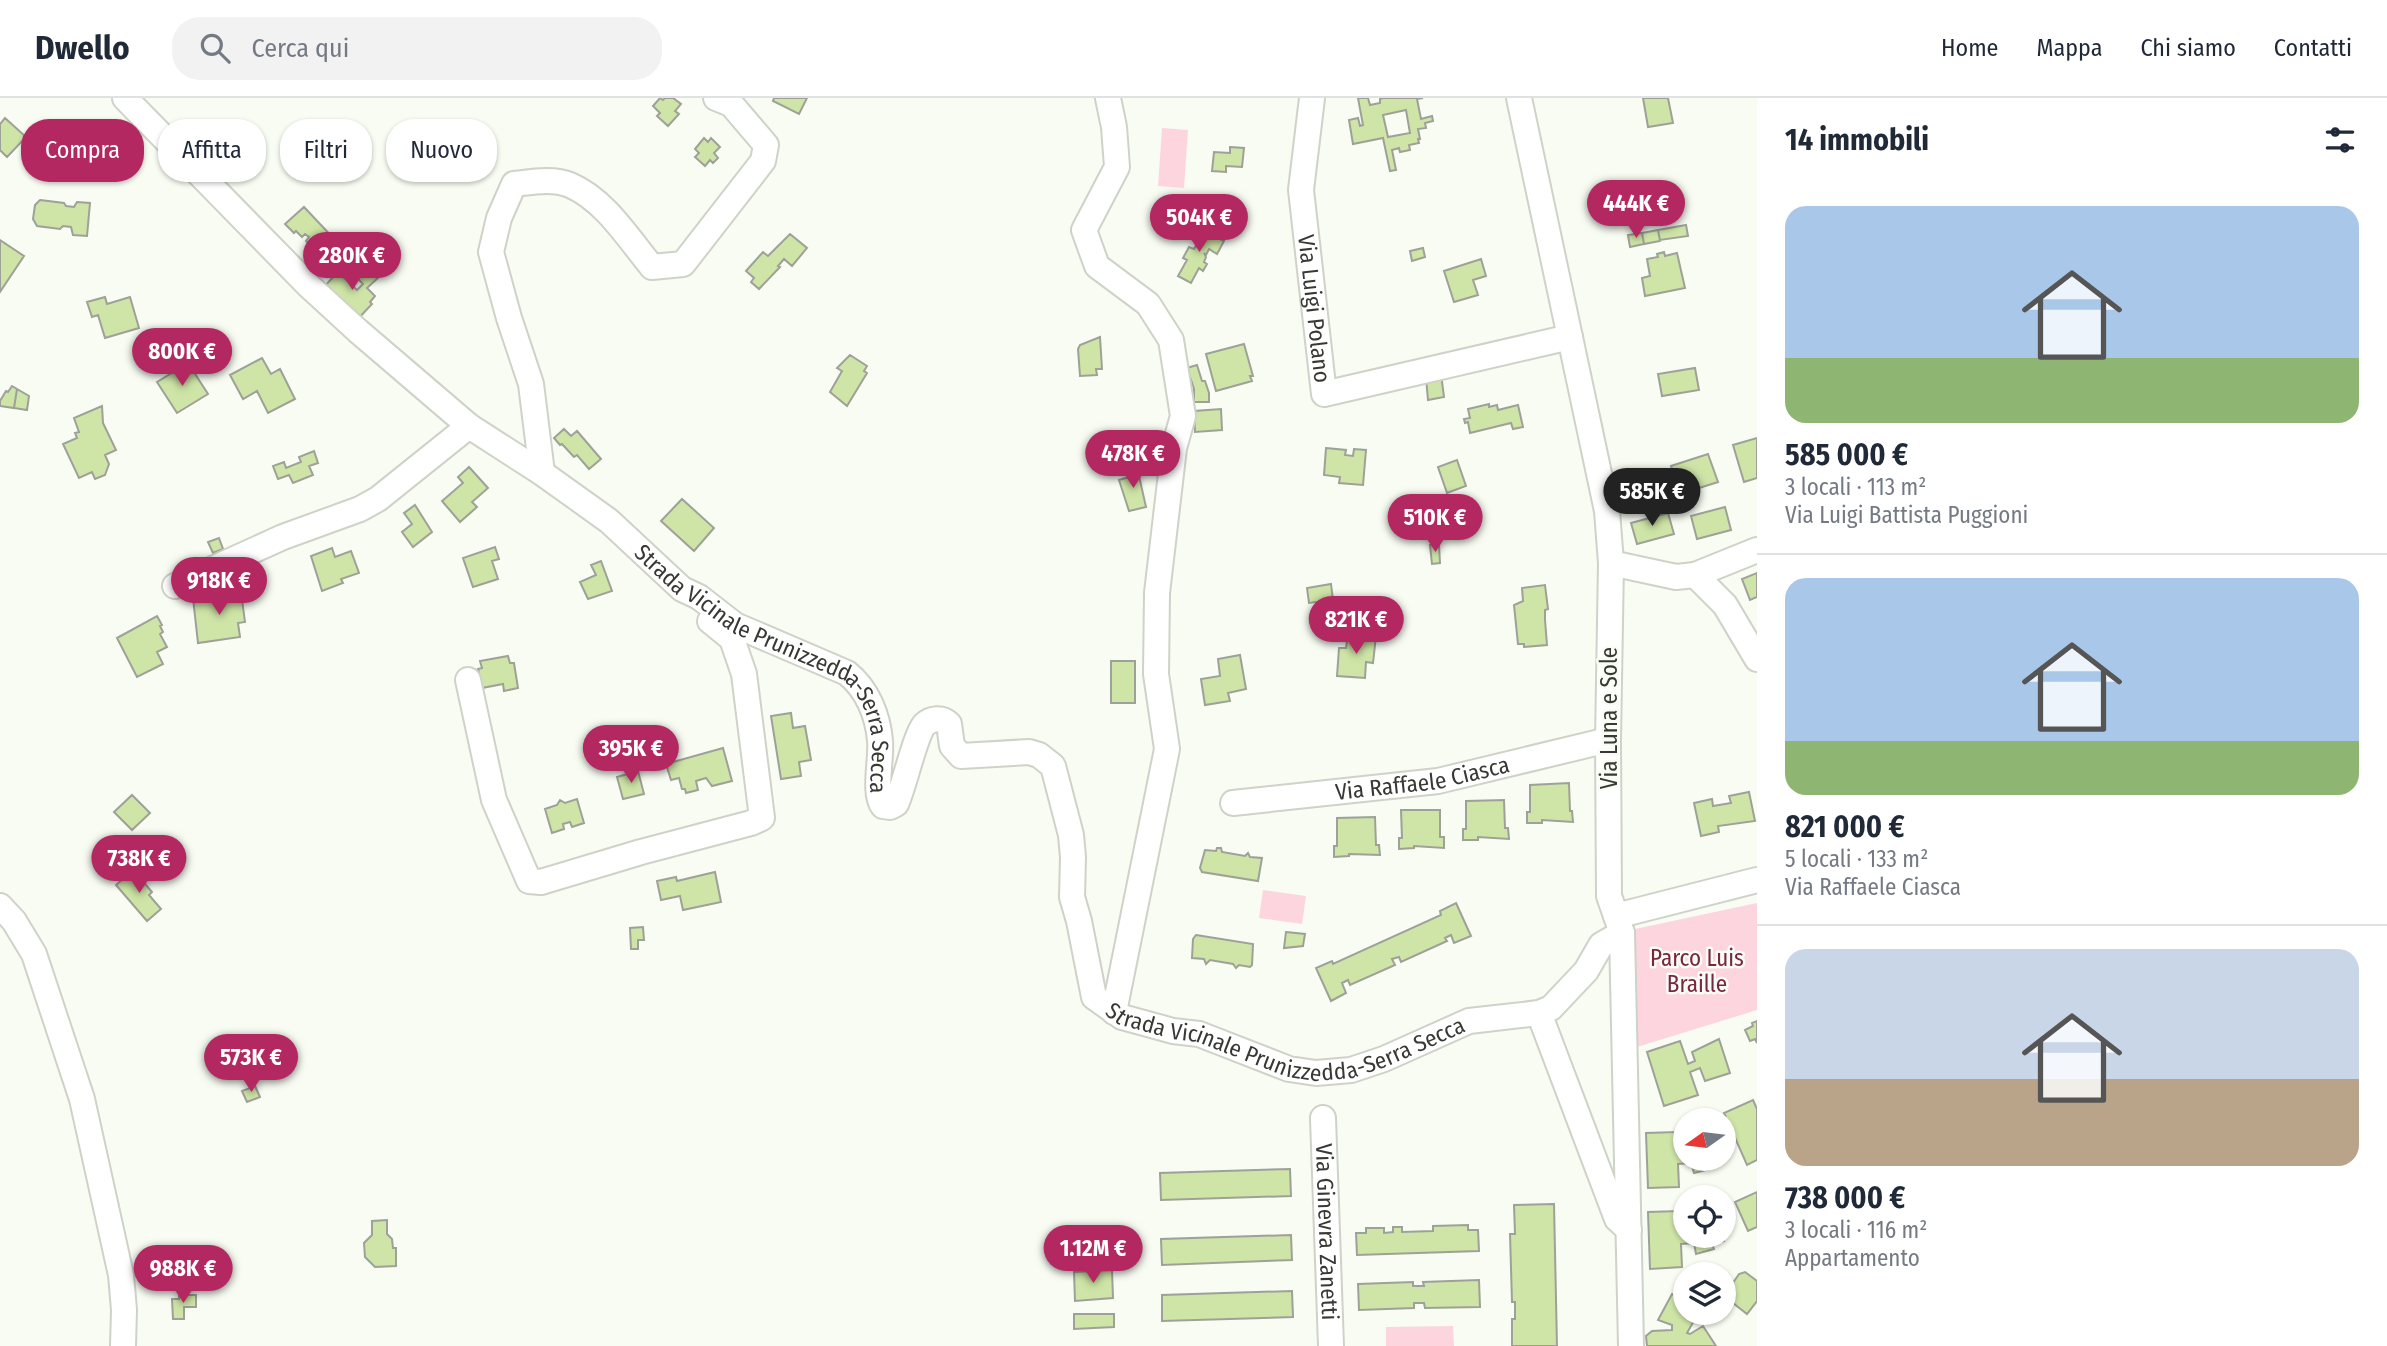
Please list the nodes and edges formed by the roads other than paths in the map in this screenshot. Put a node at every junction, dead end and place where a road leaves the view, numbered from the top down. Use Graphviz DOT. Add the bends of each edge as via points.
graph roads {
  1 [pos="125,98"];
  2 [pos="716,98"];
  3 [pos="1108,98"];
  4 [pos="1312,98"];
  5 [pos="1519,98"];
  6 [pos="1570,337"];
  7 [pos="469,426"];
  8 [pos="542,473"];
  9 [pos="1757,550"];
  10 [pos="1611,563"];
  11 [pos="1695,575"];
  12 [pos="175,586"];
  13 [pos="682,589"];
  14 [pos="1757,660"];
  15 [pos="468,680"];
  16 [pos="1608,740"];
  17 [pos="1233,803"];
  18 [pos="1757,880"];
  19 [pos="0,906"];
  20 [pos="1619,924"];
  21 [pos="1114,1012"];
  22 [pos="1539,1013"];
  23 [pos="1323,1118"];
  24 [pos="1629,1230"];
  25 [pos="123,1346"];
  26 [pos="1331,1346"];
  27 [pos="1631,1346"];
  1 -- 7 [label="street, Strada Vicinale Prunizzedda-Serra Secca" via="309,286"];
  2 -- 8 [label="street" via="731,104 766,145 763,162 683,264 652,267 596,201 568,184 514,184 491,251 531,384"];
  3 -- 21 [label="street" via="1117,167 1084,230 1097,266 1148,304 1171,341 1183,416 1174,448 1157,593 1156,674 1167,749"];
  4 -- 6 [label="street, Via Luigi Polano" via="1301,190 1324,394"];
  5 -- 6 [label="street, Via Luna e Sole"];
  6 -- 10 [label="street, Via Luna e Sole" via="1606,511"];
  7 -- 8 [label="street, Strada Vicinale Prunizzedda-Serra Secca"];
  7 -- 12 [label="street" via="360,509 283,537"];
  8 -- 13 [label="street, Strada Vicinale Prunizzedda-Serra Secca" via="609,521"];
  9 -- 11 [label="street"];
  10 -- 11 [label="street" via="1676,577"];
  10 -- 16 [label="street, Via Luna e Sole"];
  11 -- 14 [label="street" via="1725,605"];
  13 -- 15 [label="street" via="732,639 744,674 762,818 751,823 541,882 528,881 495,800"];
  13 -- 21 [label="street, Strada Vicinale Prunizzedda-Serra Secca" via="735,625 847,673 858,682 870,701 880,739 878,797 883,806 896,804 922,728 936,719 948,724 952,746 961,755 1030,752 1046,760 1056,775 1071,835 1072,897 1090,983 1094,997"];
  16 -- 17 [label="street, Via Raffaele Ciasca" via="1438,781"];
  16 -- 20 [label="street, Via Luna e Sole" via="1609,896"];
  18 -- 20 [label="street"];
  19 -- 25 [label="street" via="34,954 82,1099 121,1275"];
  20 -- 22 [label="street" via="1586,971 1551,1007"];
  20 -- 24 [label="street, Via Luna e Sole"];
  21 -- 22 [label="street, Strada Vicinale Prunizzedda-Serra Secca" via="1199,1034 1289,1069 1316,1073 1351,1070 1384,1059 1469,1021"];
  22 -- 24 [label="street" via="1617,1219"];
  23 -- 26 [label="street, Via Ginevra Zanetti"];
  24 -- 27 [label="street, Via Luna e Sole"];
}
